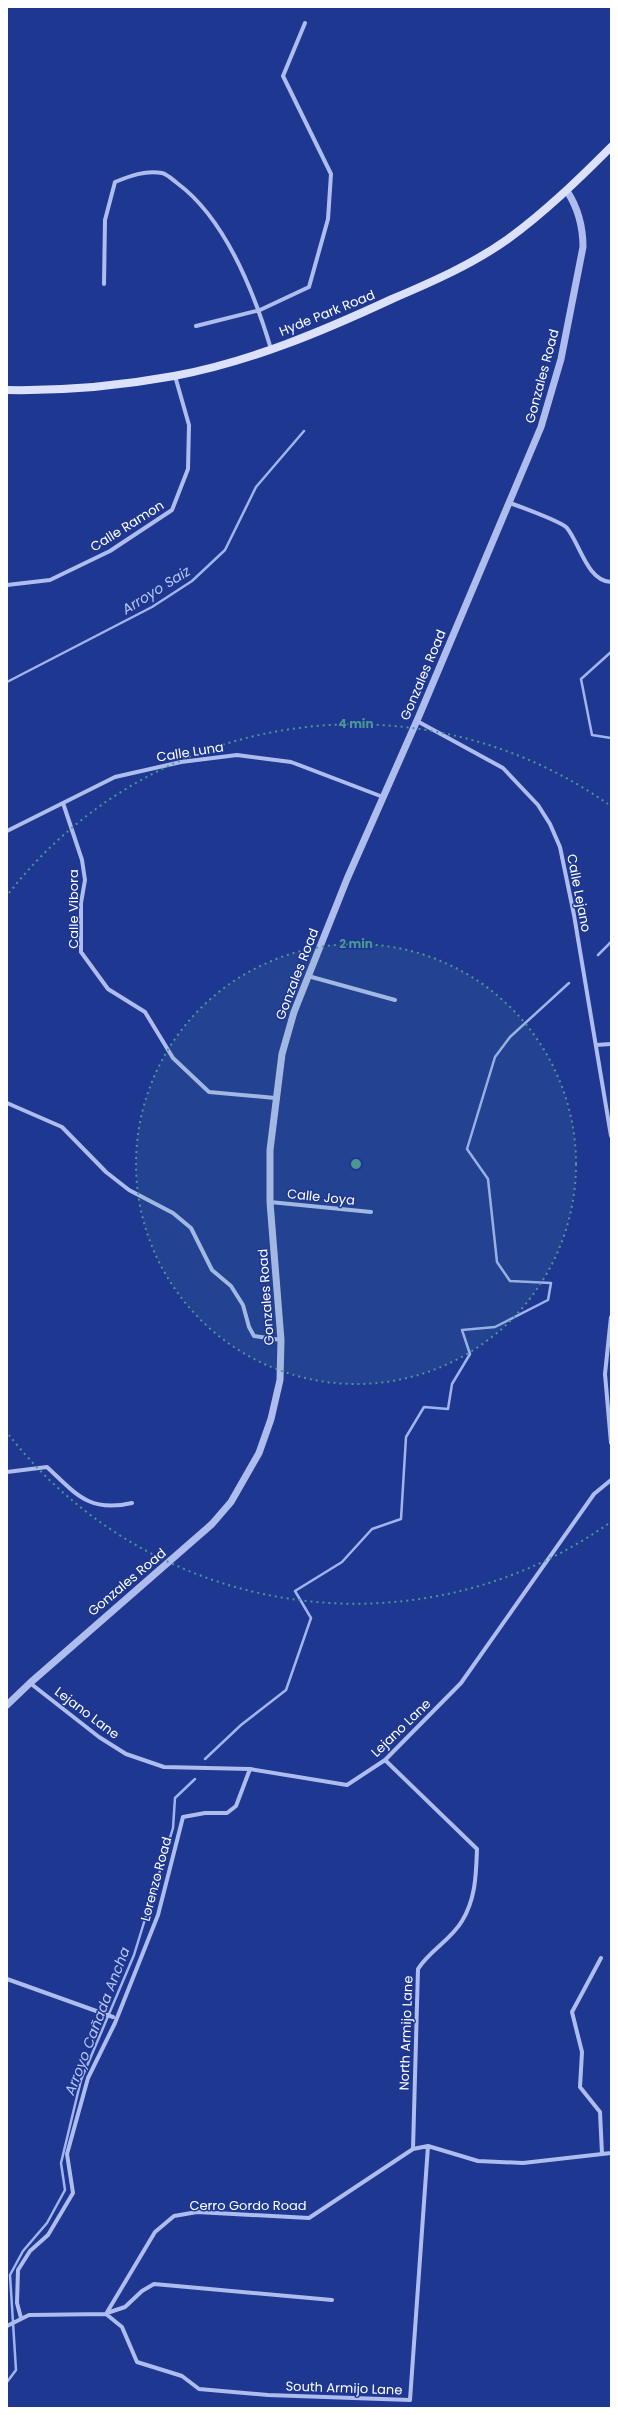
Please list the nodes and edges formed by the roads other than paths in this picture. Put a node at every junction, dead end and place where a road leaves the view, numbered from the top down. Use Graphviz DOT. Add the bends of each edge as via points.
graph roads {
  1 [pos="305,22"];
  2 [pos="611,147"];
  3 [pos="567,191"];
  4 [pos="104,284"];
  5 [pos="260,310"];
  6 [pos="196,326"];
  7 [pos="271,349"];
  8 [pos="175,376"];
  9 [pos="7,390"];
  10 [pos="510,503"];
  11 [pos="611,582"];
  12 [pos="7,585"];
  13 [pos="417,721"];
  14 [pos="383,797"];
  15 [pos="63,803"];
  16 [pos="7,831"];
  17 [pos="307,976"];
  18 [pos="395,1000"];
  19 [pos="611,1044"];
  20 [pos="596,1045"];
  21 [pos="275,1098"];
  22 [pos="7,1103"];
  23 [pos="611,1136"];
  24 [pos="270,1202"];
  25 [pos="370,1212"];
  26 [pos="611,1317"];
  27 [pos="281,1340"];
  28 [pos="611,1443"];
  29 [pos="7,1472"];
  30 [pos="611,1480"];
  31 [pos="132,1503"];
  32 [pos="30,1683"];
  33 [pos="7,1705"];
  34 [pos="386,1760"];
  35 [pos="250,1769"];
  36 [pos="601,1958"];
  37 [pos="7,1979"];
  38 [pos="113,2017"];
  39 [pos="428,2146"];
  40 [pos="412,2149"];
  41 [pos="611,2153"];
  42 [pos="602,2154"];
  43 [pos="332,2300"];
  44 [pos="106,2314"];
  45 [pos="21,2318"];
  46 [pos="7,2326"];
  1 -- 5 [label="street" via="283,76 331,174 328,218 309,287"];
  2 -- 3 [label="main road, Hyde Park Road"];
  3 -- 7 [label="main road, Hyde Park Road" via="507,240 446,275 337,324"];
  3 -- 10 [label="street, Gonzales Road" via="574,202 583,230 583,247 552,394"];
  4 -- 5 [label="street" via="105,220 115,182 137,173 163,173 187,190 223,233"];
  5 -- 6 [label="street"];
  5 -- 7 [label="street"];
  7 -- 8 [label="main road, Hyde Park Road"];
  8 -- 9 [label="main road, Hyde Park Road" via="78,388"];
  8 -- 12 [label="street, Calle Ramon" via="189,425 188,469 172,510 110,551 50,580"];
  10 -- 11 [label="street" via="567,527 589,568 606,582"];
  10 -- 13 [label="street, Gonzales Road"];
  13 -- 14 [label="street, Gonzales Road"];
  13 -- 20 [label="street, Calle Lejano" via="503,768 538,805 550,824 563,859"];
  14 -- 15 [label="street, Calle Luna" via="290,762 237,755 181,762 115,777"];
  14 -- 17 [label="street, Gonzales Road"];
  15 -- 16 [label="street, Calle Luna"];
  15 -- 21 [label="street, Calle Vibora" via="82,860 85,880 81,903 81,952 108,989 145,1012 173,1058 209,1092"];
  17 -- 18 [label="street"];
  17 -- 21 [label="street, Gonzales Road" via="282,1054"];
  19 -- 20 [label="street"];
  20 -- 23 [label="street, Calle Lejano"];
  21 -- 24 [label="street, Gonzales Road" via="270,1150"];
  22 -- 27 [label="street" via="62,1127 106,1172 129,1190 173,1213 191,1228 212,1270 231,1286 242,1305 254,1336"];
  24 -- 25 [label="street, Calle Joya"];
  24 -- 27 [label="street, Gonzales Road"];
  26 -- 28 [label="street" via="606,1374"];
  27 -- 32 [label="street, Gonzales Road" via="280,1380 271,1419 256,1459 231,1502 188,1546"];
  29 -- 31 [label="street" via="47,1467 91,1504 112,1508"];
  30 -- 34 [label="street, Lejano Lane" via="594,1494 461,1683"];
  32 -- 33 [label="street, Gonzales Road"];
  32 -- 35 [label="street, Lejano Lane" via="91,1732 126,1754 164,1767"];
  34 -- 35 [label="street, Lejano Lane" via="347,1785"];
  34 -- 40 [label="street, North Armijo Lane" via="477,1849 476,1888 462,1922 426,1957 418,1969"];
  35 -- 45 [label="street, Lorenzo Road" via="236,1806 227,1813 205,1812 183,1817 158,1915 88,2078 67,2154 73,2193 48,2235 30,2251 18,2270 16,2303"];
  36 -- 42 [label="street" via="572,2012 582,2052 580,2087 600,2112"];
  37 -- 38 [label="street"];
  39 -- 40 [label="street, Cerro Gordo Road"];
  39 -- 42 [label="street, Cerro Gordo Road" via="478,2161 523,2163"];
  39 -- 44 [label="street, South Armijo Lane" via="410,2400 268,2395 198,2389 182,2376 137,2362 122,2327"];
  40 -- 44 [label="street, Cerro Gordo Road" via="309,2218 197,2212 174,2216 156,2232"];
  41 -- 42 [label="street, Cerro Gordo Road"];
  43 -- 44 [label="street" via="154,2284 125,2307"];
  44 -- 45 [label="street" via="44,2314"];
  45 -- 46 [label="street"];
}
